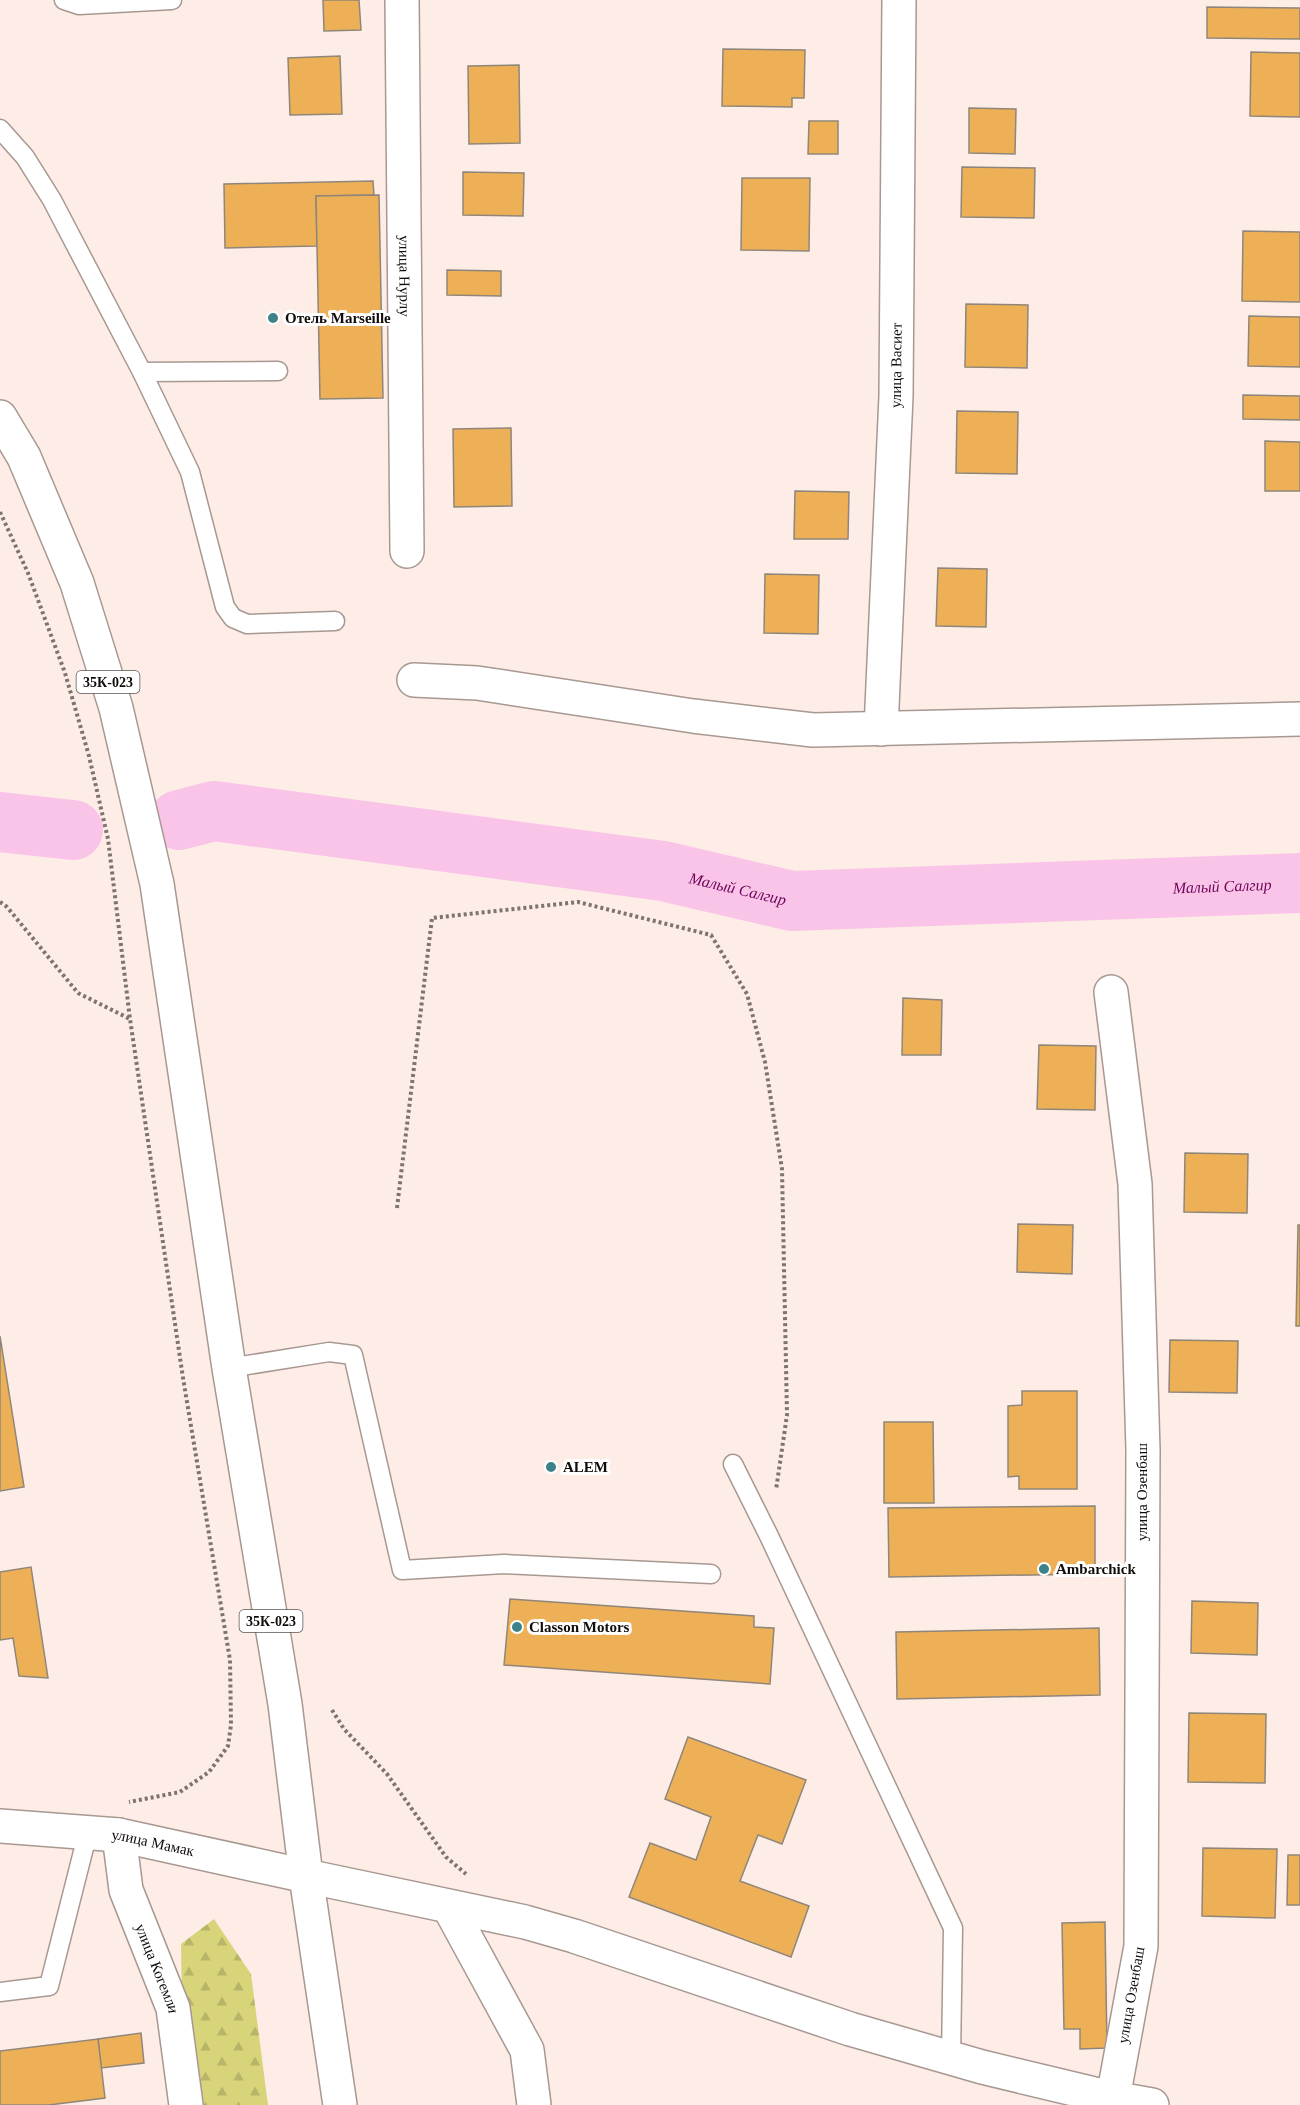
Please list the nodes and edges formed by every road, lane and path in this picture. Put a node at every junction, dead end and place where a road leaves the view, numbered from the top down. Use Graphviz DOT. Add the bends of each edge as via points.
graph roads {
  1 [pos="64,0"];
  2 [pos="172,0"];
  3 [pos="402,0"];
  4 [pos="899,0"];
  5 [pos="0,129"];
  6 [pos="278,371"];
  7 [pos="142,372"];
  8 [pos="0,417"];
  9 [pos="0,512"];
  10 [pos="407,551"];
  11 [pos="334,621"];
  12 [pos="414,680"];
  13 [pos="1300,719"];
  14 [pos="880,729"];
  15 [pos="0,902"];
  16 [pos="1111,992"];
  17 [pos="130,1019"];
  18 [pos="397,1208"];
  19 [pos="229,1368"];
  20 [pos="733,1464"];
  21 [pos="769,1536"];
  22 [pos="711,1574"];
  23 [pos="332,1710"];
  24 [pos="0,1826"];
  25 [pos="103,1834"];
  26 [pos="306,1876"];
  27 [pos="472,1879"];
  28 [pos="449,1907"];
  29 [pos="0,1992"];
  30 [pos="951,2059"];
  31 [pos="1111,2100"];
  32 [pos="186,2105"];
  33 [pos="340,2105"];
  34 [pos="534,2105"];
  35 [pos="1152,2105"];
  1 -- 2 [label="lane" via="79,5"];
  3 -- 10 [label="street, улица Нурлу"];
  4 -- 14 [label="street, улица Васиет" via="896,396"];
  5 -- 7 [label="lane" via="25,157 52,200"];
  6 -- 7 [label="lane"];
  7 -- 11 [label="lane" via="190,472 225,607 232,618 247,624"];
  8 -- 19 [label="street, 35К-023" via="24,457 77,583 116,708 157,884"];
  9 -- 17 [label="path" via="61,662 89,756 108,839"];
  12 -- 14 [label="street" via="477,683 813,730"];
  13 -- 14 [label="street"];
  15 -- 17 [label="path" via="78,993"];
  16 -- 31 [label="street, улица Озенбаш" via="1135,1184 1143,1450 1141,1946"];
  17 -- 25 [label="path" via="230,1660 231,1725 228,1746 209,1772 180,1792 121,1803"];
  18 -- 21 [label="path" via="432,918 578,902 711,934 747,994 765,1062 782,1169 787,1415"];
  19 -- 22 [label="lane" via="329,1352 354,1355 402,1570 504,1564"];
  19 -- 26 [label="street, 35К-023" via="285,1704"];
  20 -- 21 [label="lane"];
  21 -- 30 [label="lane" via="953,1928"];
  23 -- 27 [label="path" via="344,1729 387,1774 446,1857"];
  24 -- 25 [label="street, улица Мамак"];
  25 -- 26 [label="street, улица Мамак"];
  25 -- 29 [label="lane" via="49,1986"];
  25 -- 32 [label="street, улица Когемли" via="173,2008"];
  26 -- 28 [label="street, улица Мамак"];
  26 -- 33 [label="street, 35К-023"];
  28 -- 30 [label="street, улица Мамак" via="574,1936 850,2030"];
  28 -- 34 [label="street" via="526,2050"];
  30 -- 31 [label="street, улица Мамак"];
  31 -- 35 [label="street, улица Мамак"];
}
